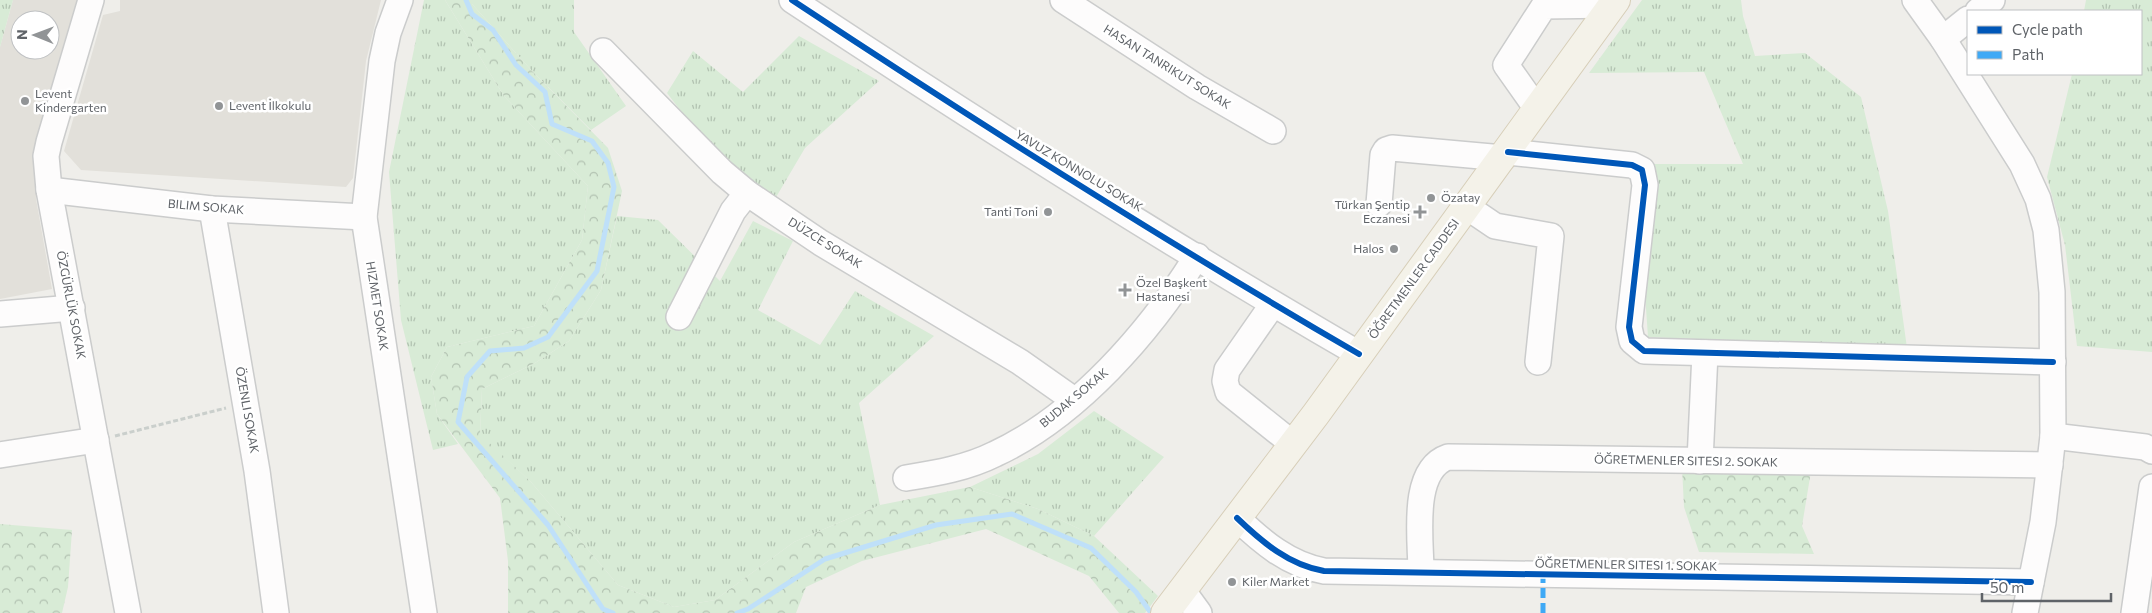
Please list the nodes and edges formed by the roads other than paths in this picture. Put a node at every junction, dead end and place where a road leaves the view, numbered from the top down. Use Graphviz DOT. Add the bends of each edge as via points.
graph roads {
  1 [pos="92,0"];
  2 [pos="400,0"];
  3 [pos="792,0"];
  4 [pos="1065,0"];
  5 [pos="1915,0"];
  6 [pos="1992,0"];
  7 [pos="1614,2"];
  8 [pos="1979,10"];
  9 [pos="1967,20"];
  10 [pos="1943,39"];
  11 [pos="603,51"];
  12 [pos="1537,109"];
  13 [pos="1273,131"];
  14 [pos="1505,155"];
  15 [pos="50,190"];
  16 [pos="747,193"];
  17 [pos="1379,204"];
  18 [pos="1467,206"];
  19 [pos="212,209"];
  20 [pos="364,217"];
  21 [pos="1197,256"];
  22 [pos="1273,304"];
  23 [pos="72,308"];
  24 [pos="0,314"];
  25 [pos="679,317"];
  26 [pos="1705,353"];
  27 [pos="1359,354"];
  28 [pos="1538,362"];
  29 [pos="2053,362"];
  30 [pos="1074,400"];
  31 [pos="2053,436"];
  32 [pos="96,440"];
  33 [pos="1294,444"];
  34 [pos="2152,451"];
  35 [pos="0,455"];
  36 [pos="1700,461"];
  37 [pos="2050,465"];
  38 [pos="906,478"];
  39 [pos="2152,487"];
  40 [pos="1237,518"];
  41 [pos="1421,572"];
  42 [pos="2031,582"];
  43 [pos="1174,602"];
  44 [pos="128,613"];
  45 [pos="276,613"];
  46 [pos="424,613"];
  47 [pos="1199,613"];
  48 [pos="2025,613"];
  49 [pos="2134,613"];
  1 -- 15 [label="street, ÖZGÜRLÜK SOKAK" via="47,149"];
  2 -- 20 [label="street, HIZMET SOKAK" via="382,61"];
  3 -- 21 [label="street, YAVUZ KONNOLU SOKAK" via="1028,154"];
  4 -- 13 [label="street, HASAN TANRIKUT SOKAK" via="1197,87"];
  5 -- 10 [label="street"];
  6 -- 8 [label="street"];
  7 -- 12 [label="main road, ÖĞRETMENLER CADDESI"];
  7 -- 12 [label="street" via="1544,6 1506,65"];
  9 -- 10 [label="street"];
  10 -- 29 [label="street" via="2022,164 2038,200 2049,250"];
  11 -- 16 [label="street, DÜZCE SOKAK" via="722,172"];
  12 -- 14 [label="main road, ÖĞRETMENLER CADDESI"];
  14 -- 17 [label="street" via="1386,150"];
  14 -- 18 [label="main road, ÖĞRETMENLER CADDESI"];
  14 -- 26 [label="street" via="1632,165 1642,170 1645,181 1630,337 1644,351"];
  15 -- 19 [label="street, BILIM SOKAK"];
  15 -- 23 [label="street, ÖZGÜRLÜK SOKAK"];
  16 -- 25 [label="street" via="733,211"];
  16 -- 30 [label="street, DÜZCE SOKAK" via="821,243 997,347"];
  18 -- 27 [label="main road, ÖĞRETMENLER CADDESI"];
  18 -- 28 [label="street" via="1495,226 1551,236"];
  19 -- 20 [label="street, BILIM SOKAK"];
  19 -- 45 [label="street, ÖZENLI SOKAK" via="246,403"];
  20 -- 46 [label="street, HIZMET SOKAK"];
  21 -- 22 [label="street, YAVUZ KONNOLU SOKAK"];
  21 -- 30 [label="street, BUDAK SOKAK" via="1146,328 1099,379"];
  22 -- 27 [label="street, YAVUZ KONNOLU SOKAK"];
  22 -- 33 [label="street" via="1227,370 1224,381 1228,392"];
  23 -- 24 [label="street"];
  23 -- 32 [label="street, ÖZGÜRLÜK SOKAK"];
  26 -- 29 [label="street"];
  26 -- 36 [label="street"];
  27 -- 33 [label="main road, ÖĞRETMENLER CADDESI"];
  29 -- 31 [label="street"];
  30 -- 38 [label="street, BUDAK SOKAK" via="1032,433 995,454 947,471"];
  31 -- 34 [label="street" via="2146,447"];
  31 -- 37 [label="street"];
  32 -- 35 [label="street"];
  32 -- 44 [label="street, ÖZGÜRLÜK SOKAK"];
  33 -- 40 [label="main road, ÖĞRETMENLER CADDESI"];
  36 -- 37 [label="street, ÖĞRETMENLER SITESI 2. SOKAK"];
  36 -- 41 [label="street, ÖĞRETMENLER SITESI 2. SOKAK" via="1460,456 1440,460 1432,467 1422,490"];
  37 -- 42 [label="street"];
  39 -- 49 [label="street"];
  40 -- 41 [label="street, ÖĞRETMENLER SITESI 1. SOKAK" via="1258,539 1304,566 1324,571"];
  40 -- 43 [label="main road, ÖĞRETMENLER CADDESI"];
  41 -- 42 [label="street, ÖĞRETMENLER SITESI 1. SOKAK"];
  42 -- 48 [label="street"];
  43 -- 47 [label="street"];
}
